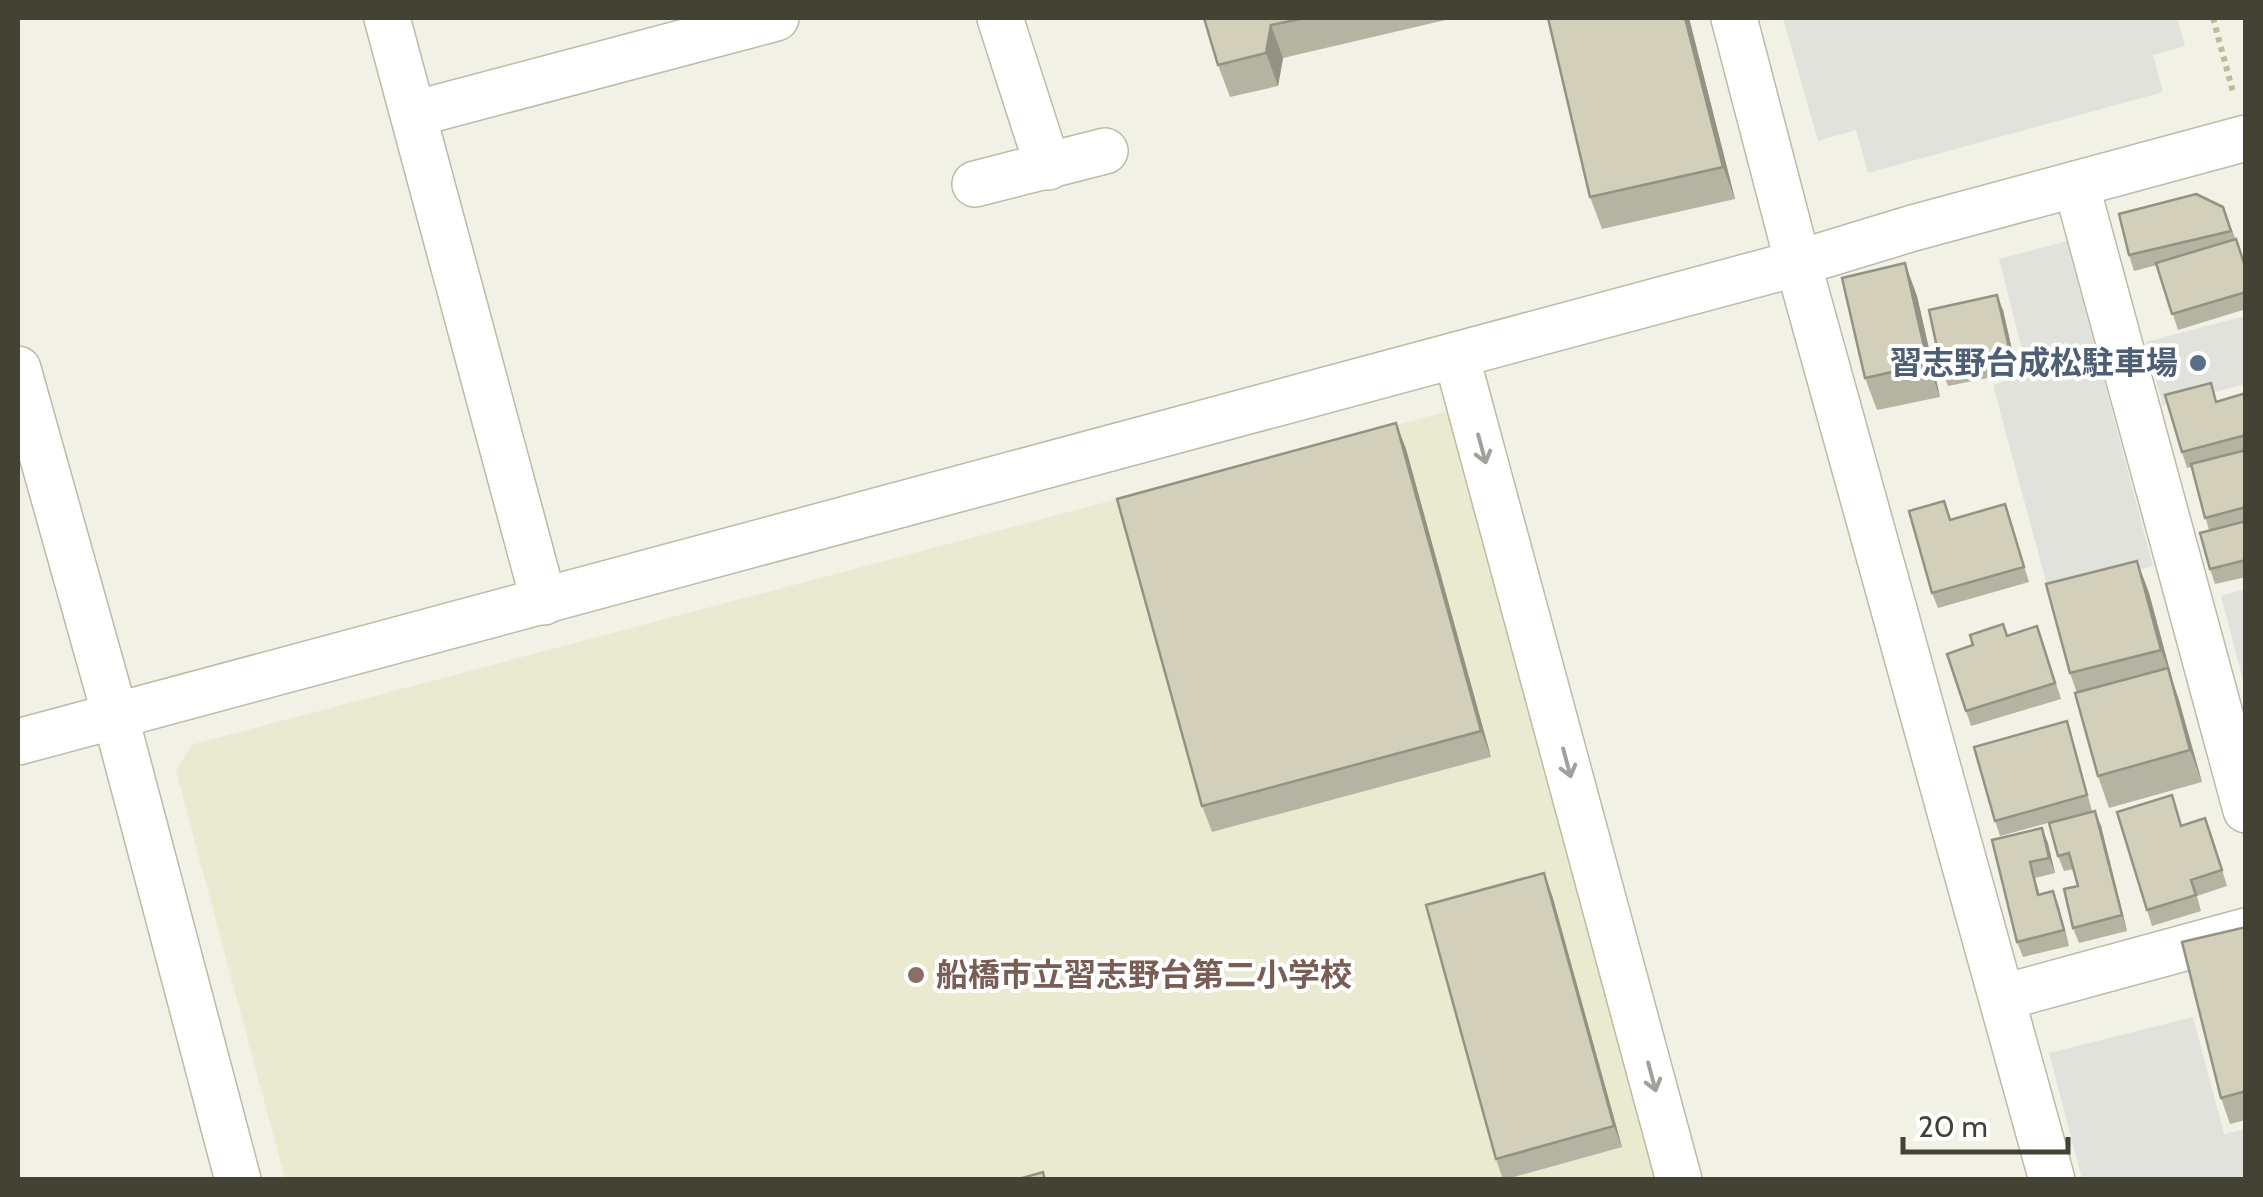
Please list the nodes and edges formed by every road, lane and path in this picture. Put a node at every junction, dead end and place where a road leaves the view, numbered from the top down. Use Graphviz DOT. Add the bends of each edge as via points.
graph roads {
  1 [pos="387,18"];
  2 [pos="776,18"];
  3 [pos="1000,18"];
  4 [pos="1734,18"];
  5 [pos="2213,18"];
  6 [pos="414,114"];
  7 [pos="2241,120"];
  8 [pos="1105,151"];
  9 [pos="1048,168"];
  10 [pos="975,184"];
  11 [pos="2076,184"];
  12 [pos="1798,263"];
  13 [pos="1456,355"];
  14 [pos="18,369"];
  15 [pos="544,602"];
  16 [pos="116,716"];
  17 [pos="18,742"];
  18 [pos="2246,810"];
  19 [pos="2246,932"];
  20 [pos="2004,997"];
  21 [pos="238,1180"];
  22 [pos="1680,1180"];
  23 [pos="2052,1180"];
  1 -- 6 [label="street"];
  2 -- 6 [label="street"];
  3 -- 9 [label="street"];
  4 -- 12 [label="street"];
  5 -- 7 [label="path"];
  6 -- 15 [label="street"];
  7 -- 11 [label="street"];
  8 -- 9 [label="street"];
  9 -- 10 [label="street"];
  11 -- 12 [label="street"];
  11 -- 18 [label="street"];
  12 -- 13 [label="street"];
  12 -- 20 [label="street"];
  13 -- 15 [label="street"];
  13 -- 22 [label="street, one-way"];
  14 -- 16 [label="street"];
  15 -- 16 [label="street"];
  16 -- 17 [label="street"];
  16 -- 21 [label="street"];
  19 -- 20 [label="street"];
  20 -- 23 [label="street"];
}
